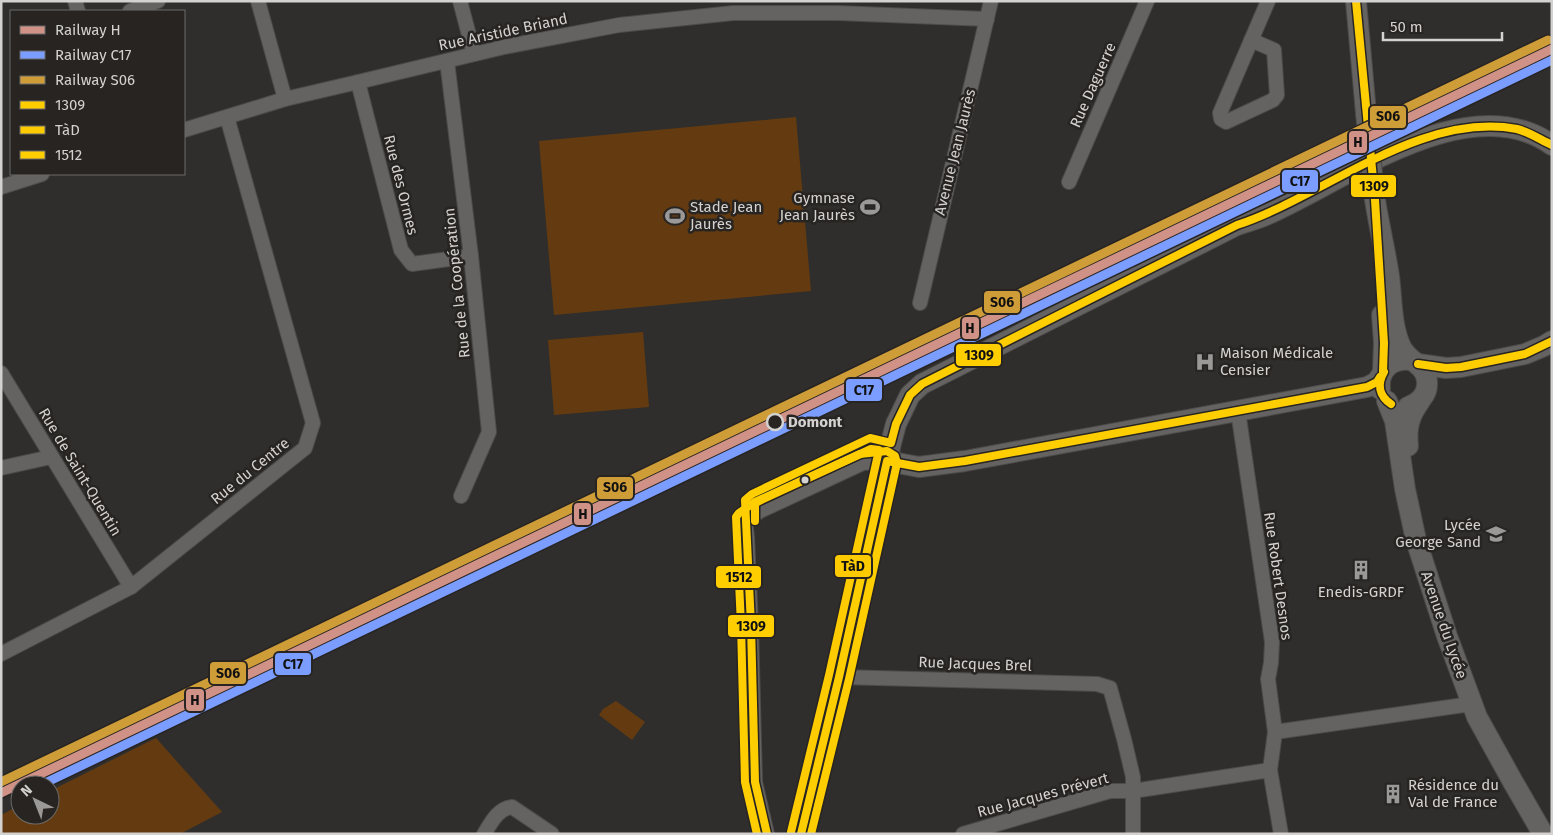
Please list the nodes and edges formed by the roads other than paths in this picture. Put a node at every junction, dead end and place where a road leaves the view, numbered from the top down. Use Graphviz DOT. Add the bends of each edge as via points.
graph roads {
  1 [pos="158,1"];
  2 [pos="258,1"];
  3 [pos="460,1"];
  4 [pos="991,1"];
  5 [pos="1148,1"];
  6 [pos="1268,1"];
  7 [pos="1356,1"];
  8 [pos="133,10"];
  9 [pos="986,19"];
  10 [pos="1252,40"];
  11 [pos="474,54"];
  12 [pos="447,61"];
  13 [pos="358,82"];
  14 [pos="285,99"];
  15 [pos="227,117"];
  16 [pos="185,130"];
  17 [pos="1552,145"];
  18 [pos="39,175"];
  19 [pos="1069,182"];
  20 [pos="1,187"];
  21 [pos="1375,200"];
  22 [pos="471,256"];
  23 [pos="920,303"];
  24 [pos="1552,341"];
  25 [pos="1414,362"];
  26 [pos="1453,368"];
  27 [pos="1,373"];
  28 [pos="1382,374"];
  29 [pos="1423,396"];
  30 [pos="1387,401"];
  31 [pos="1238,411"];
  32 [pos="51,457"];
  33 [pos="887,461"];
  34 [pos="1,468"];
  35 [pos="461,496"];
  36 [pos="131,587"];
  37 [pos="1,654"];
  38 [pos="839,677"];
  39 [pos="1110,688"];
  40 [pos="1471,704"];
  41 [pos="1276,732"];
  42 [pos="1270,770"];
  43 [pos="1132,791"];
  44 [pos="1552,826"];
  45 [pos="484,834"];
  46 [pos="552,834"];
  47 [pos="767,834"];
  48 [pos="801,834"];
  49 [pos="963,834"];
  50 [pos="1133,834"];
  51 [pos="1281,834"];
  52 [pos="1543,834"];
  1 -- 8 [label="street"];
  2 -- 14 [label="street"];
  3 -- 11 [label="street"];
  4 -- 9 [label="street, Avenue Jean Jaurès"];
  5 -- 19 [label="street, Rue Daguerre"];
  6 -- 10 [label="street"];
  7 -- 21 [label="street, bridge"];
  9 -- 11 [label="street, Rue Aristide Briand" via="733,13 619,25"];
  9 -- 23 [label="street, Avenue Jean Jaurès"];
  10 -- 10 [label="street" via="1274,50 1277,95 1274,100 1226,122 1220,113"];
  11 -- 12 [label="street, Rue Aristide Briand"];
  12 -- 13 [label="street, Rue Aristide Briand"];
  12 -- 22 [label="street, Rue de la Coopération"];
  13 -- 14 [label="street, Rue Aristide Briand"];
  13 -- 22 [label="street, Rue des Ormes" via="401,250 412,264"];
  14 -- 15 [label="street, Rue Aristide Briand"];
  15 -- 16 [label="street, Rue Aristide Briand"];
  15 -- 36 [label="street, Rue du Centre" via="314,423 305,448"];
  17 -- 33 [label="street" via="1534,134 1479,125 1422,139 1382,156 1265,216 1237,225 922,384 910,395 899,417"];
  18 -- 20 [label="street"];
  21 -- 25 [label="street" via="1398,340"];
  21 -- 28 [label="street" via="1384,343"];
  22 -- 35 [label="street, Rue de la Coopération" via="489,432"];
  24 -- 26 [label="street" via="1526,354"];
  25 -- 26 [label="street"];
  25 -- 28 [label="street" via="1395,361"];
  25 -- 29 [label="street" via="1427,376"];
  26 -- 29 [label="street, Avenue du Lycée"];
  27 -- 32 [label="street, Rue de Saint-Quentin"];
  28 -- 30 [label="street" via="1380,390"];
  28 -- 31 [label="street" via="1367,387"];
  29 -- 30 [label="street" via="1413,405 1403,407"];
  29 -- 44 [label="street, Avenue du Lycée" via="1408,423 1408,441 1425,530 1450,614 1494,722"];
  30 -- 40 [label="street, Avenue du Lycée" via="1396,421 1403,480 1416,540"];
  31 -- 33 [label="street" via="965,461 920,467"];
  31 -- 41 [label="street, Rue Robert Desnos" via="1272,642 1268,679"];
  32 -- 34 [label="street"];
  32 -- 36 [label="street, Rue de Saint-Quentin"];
  33 -- 38 [label="street"];
  33 -- 47 [label="street" via="863,463 745,521 755,782"];
  36 -- 37 [label="street, Rue du Centre"];
  38 -- 39 [label="street, Rue Jacques Brel" via="1089,683"];
  38 -- 48 [label="street"];
  39 -- 43 [label="street, Rue Jacques Prévert" via="1133,777"];
  40 -- 41 [label="street"];
  40 -- 52 [label="street, Avenue du Lycée"];
  41 -- 42 [label="street, Rue Robert Desnos"];
  42 -- 43 [label="street"];
  42 -- 51 [label="street, Rue Robert Desnos"];
  43 -- 49 [label="street, Rue Jacques Prévert" via="1110,790"];
  43 -- 50 [label="street, Rue Jacques Prévert"];
  45 -- 46 [label="street" via="505,807 512,807"];
}
